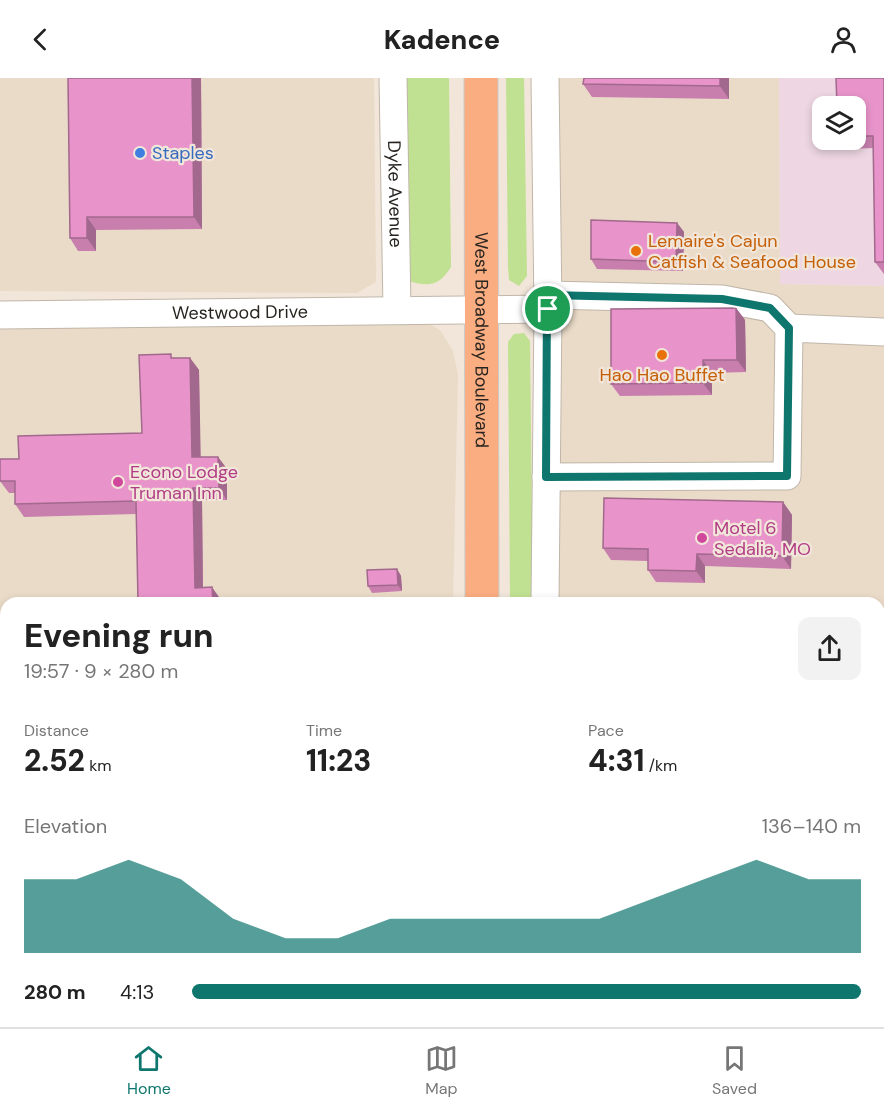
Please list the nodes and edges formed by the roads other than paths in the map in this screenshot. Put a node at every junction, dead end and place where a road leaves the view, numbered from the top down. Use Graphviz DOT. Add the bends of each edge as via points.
graph roads {
  1 [pos="393,78"];
  2 [pos="481,78"];
  3 [pos="545,78"];
  4 [pos="547,302"];
  5 [pos="481,308"];
  6 [pos="397,309"];
  7 [pos="0,315"];
  8 [pos="789,328"];
  9 [pos="884,332"];
  10 [pos="546,477"];
  11 [pos="482,597"];
  12 [pos="545,597"];
  1 -- 6 [label="street, Dyke Avenue"];
  2 -- 5 [label="highway, West Broadway Boulevard"];
  3 -- 4 [label="street"];
  4 -- 5 [label="street, Westwood Drive"];
  4 -- 8 [label="street, Westwood Drive" via="722,299 770,308"];
  4 -- 10 [label="street"];
  5 -- 6 [label="street, Westwood Drive"];
  5 -- 11 [label="highway, West Broadway Boulevard"];
  6 -- 7 [label="street, Westwood Drive"];
  8 -- 9 [label="street"];
  8 -- 10 [label="street" via="787,476"];
  10 -- 12 [label="street"];
}
